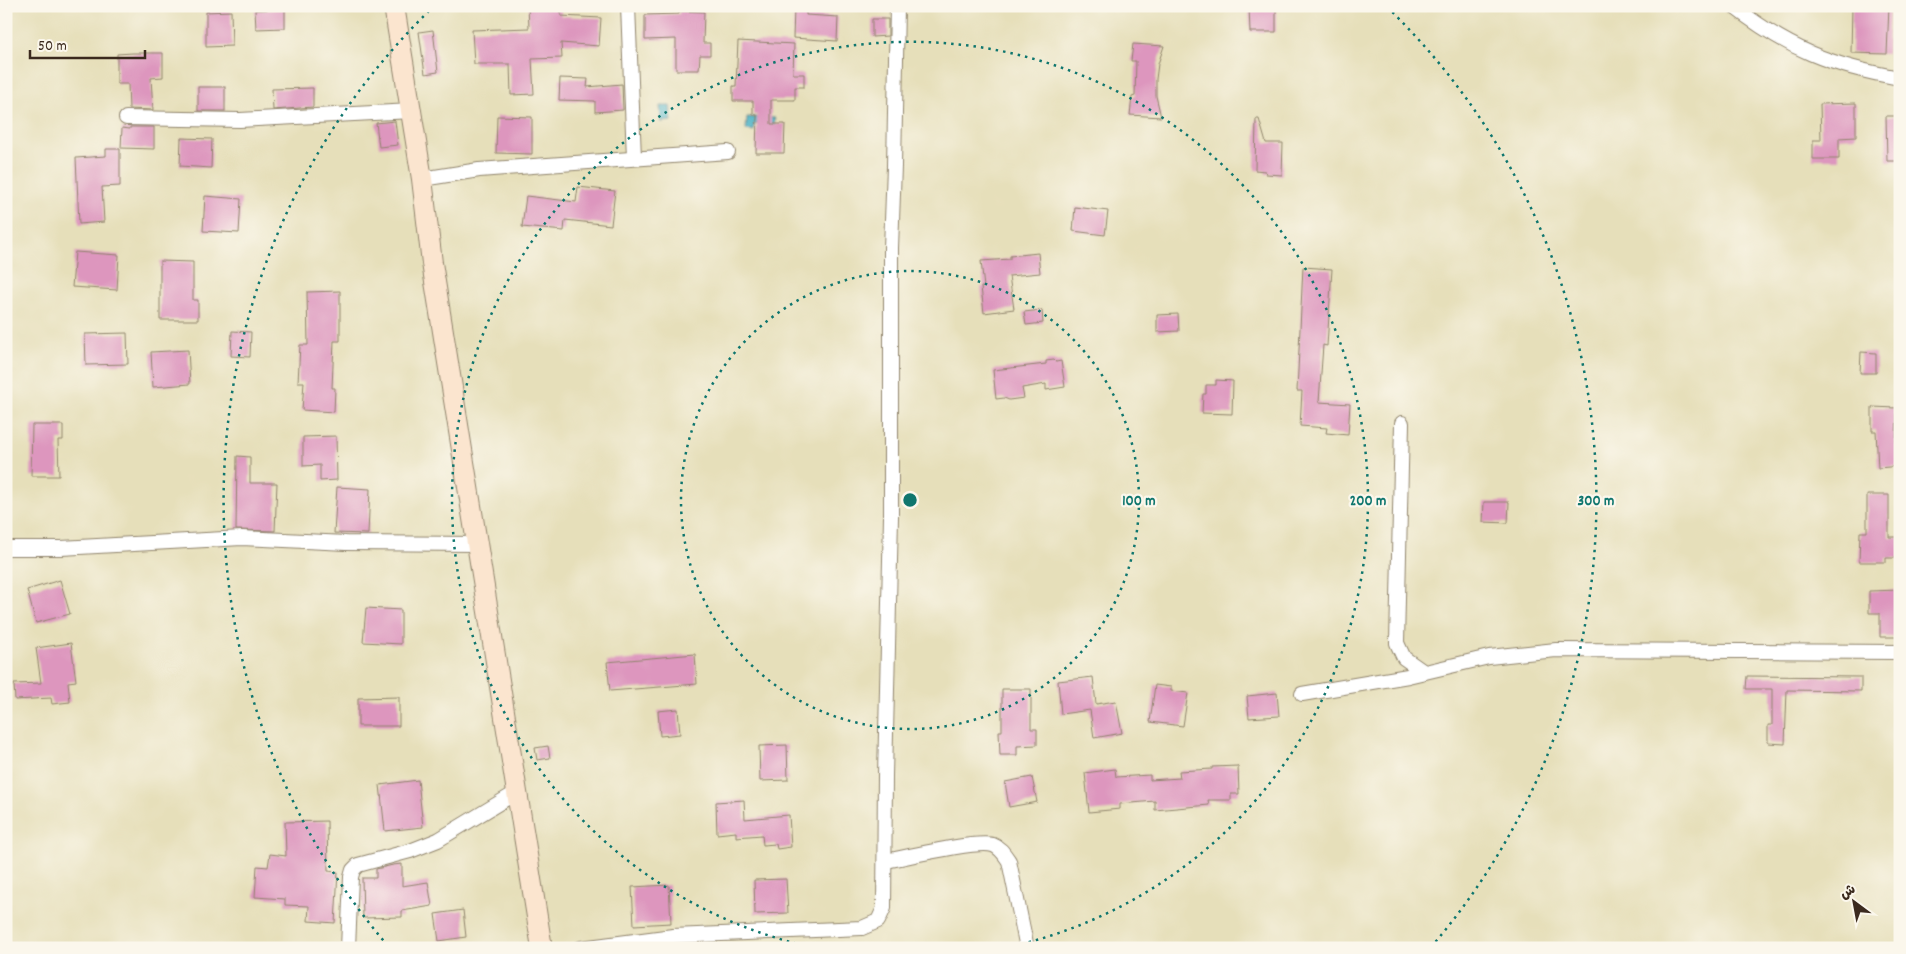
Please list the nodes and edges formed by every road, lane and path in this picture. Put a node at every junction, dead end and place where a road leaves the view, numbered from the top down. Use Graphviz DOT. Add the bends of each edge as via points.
graph roads {
  1 [pos="394,6"];
  2 [pos="628,6"];
  3 [pos="897,6"];
  4 [pos="1733,6"];
  5 [pos="1900,78"];
  6 [pos="412,111"];
  7 [pos="126,118"];
  8 [pos="728,152"];
  9 [pos="634,158"];
  10 [pos="422,179"];
  11 [pos="1402,422"];
  12 [pos="478,544"];
  13 [pos="6,548"];
  14 [pos="1900,652"];
  15 [pos="1424,672"];
  16 [pos="1302,694"];
  17 [pos="517,792"];
  18 [pos="886,861"];
  19 [pos="348,948"];
  20 [pos="542,948"];
  21 [pos="581,948"];
  22 [pos="1027,948"];
  1 -- 6 [label="street"];
  2 -- 9 [label="street"];
  3 -- 18 [label="street" via="890,248 891,517"];
  4 -- 5 [label="street" via="1774,36 1812,56"];
  6 -- 7 [label="street" via="240,120"];
  6 -- 10 [label="street"];
  8 -- 9 [label="street"];
  9 -- 10 [label="street" via="478,170"];
  10 -- 12 [label="street" via="432,262"];
  11 -- 15 [label="street" via="1396,643 1404,658"];
  12 -- 13 [label="street" via="242,538"];
  12 -- 17 [label="street"];
  14 -- 15 [label="street" via="1556,650 1489,656"];
  15 -- 16 [label="street"];
  17 -- 19 [label="street" via="438,840 358,865 351,877"];
  17 -- 20 [label="street"];
  18 -- 21 [label="street" via="884,908 878,921 862,928 681,936"];
  18 -- 22 [label="street" via="968,846 994,846 1008,861"];
}
